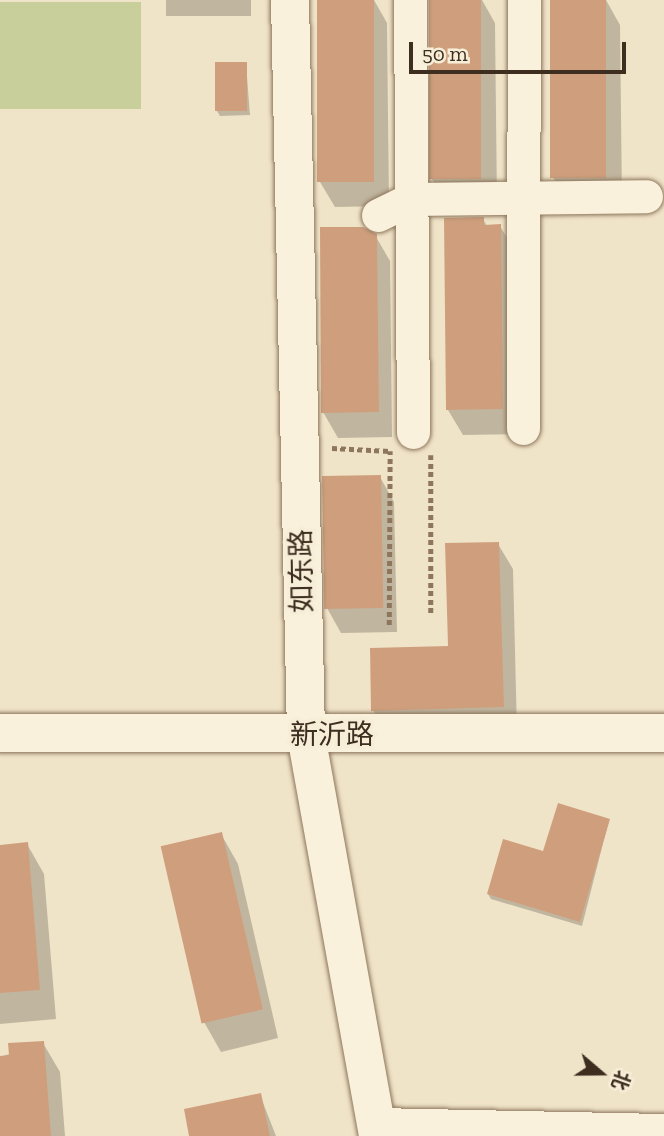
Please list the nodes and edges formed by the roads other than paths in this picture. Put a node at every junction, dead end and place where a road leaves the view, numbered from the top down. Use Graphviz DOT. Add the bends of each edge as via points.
graph roads {
  1 [pos="290,0"];
  2 [pos="410,0"];
  3 [pos="524,0"];
  4 [pos="646,196"];
  5 [pos="523,198"];
  6 [pos="411,200"];
  7 [pos="377,215"];
  8 [pos="523,428"];
  9 [pos="406,446"];
  10 [pos="0,733"];
  11 [pos="664,733"];
  12 [pos="306,735"];
  13 [pos="377,1130"];
  14 [pos="664,1130"];
  1 -- 12 [label="street, 如东路"];
  2 -- 6 [label="street"];
  3 -- 5 [label="street"];
  4 -- 5 [label="street"];
  5 -- 6 [label="street"];
  5 -- 8 [label="street"];
  6 -- 7 [label="street"];
  6 -- 9 [label="street"];
  10 -- 12 [label="street, 新沂路"];
  11 -- 12 [label="street, 新沂路"];
  12 -- 13 [label="street, 如东路"];
  13 -- 14 [label="street"];
}
